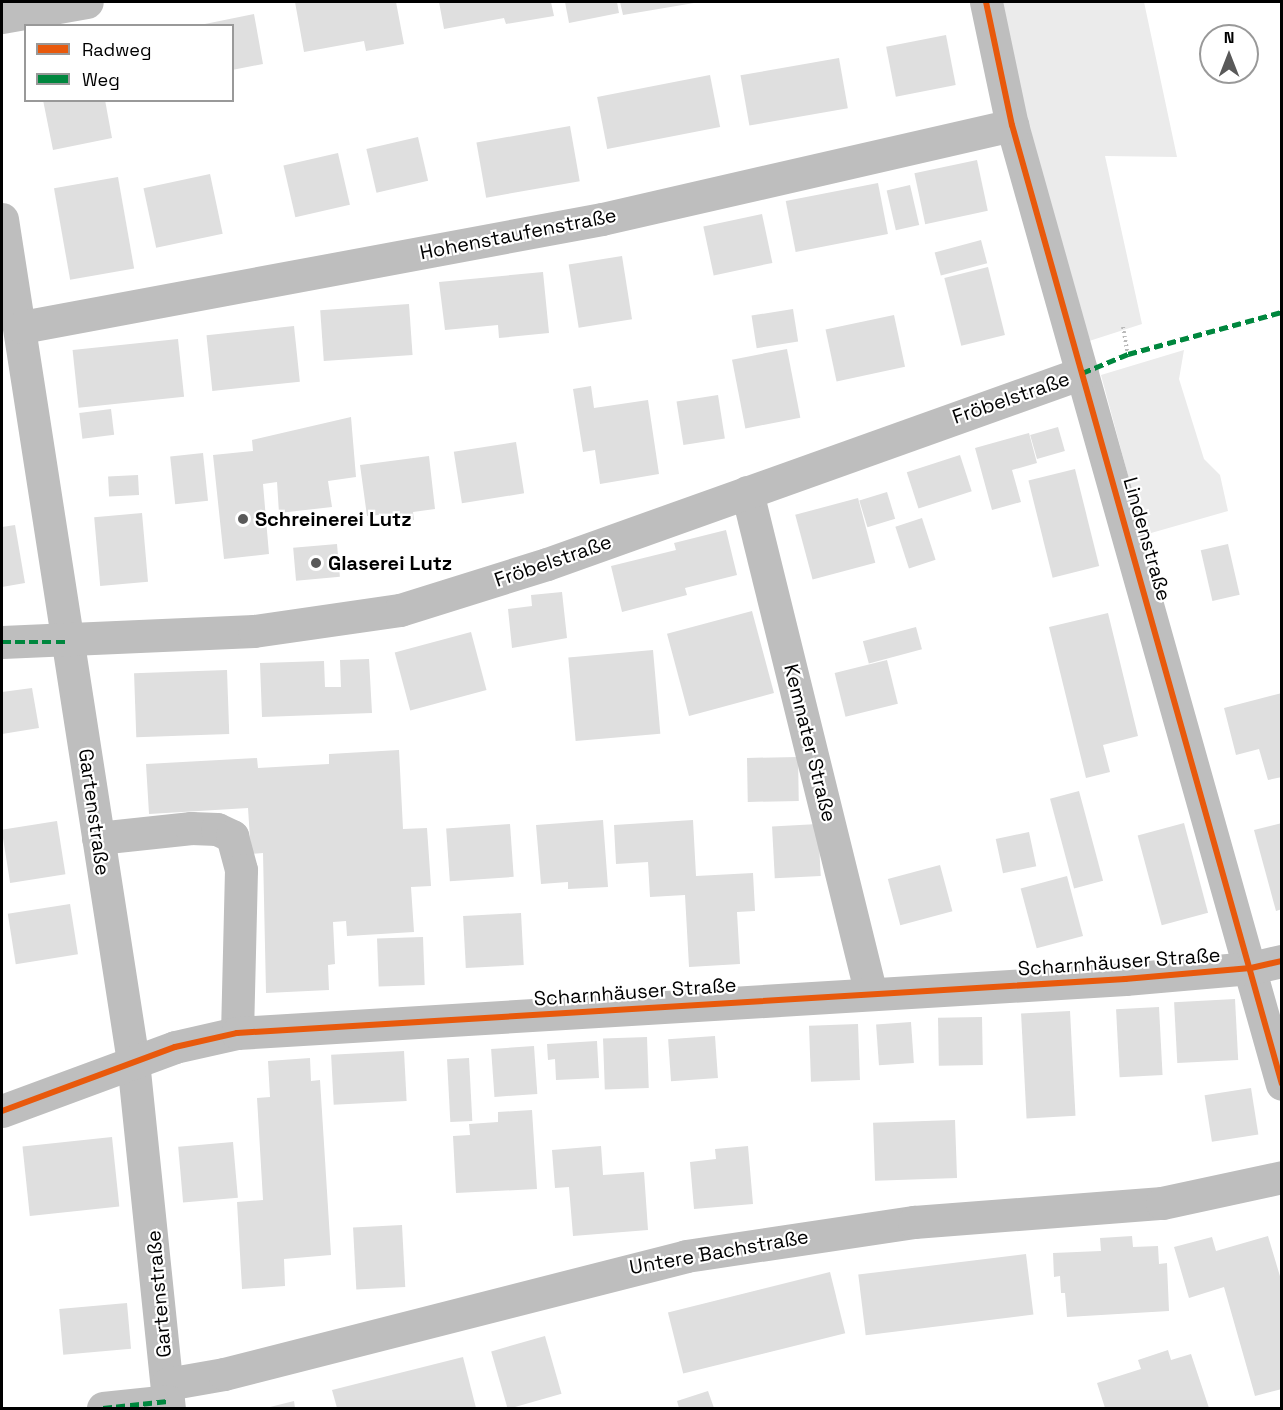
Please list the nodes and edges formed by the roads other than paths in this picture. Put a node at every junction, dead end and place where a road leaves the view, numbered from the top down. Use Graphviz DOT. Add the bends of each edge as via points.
graph roads {
  1 [pos="87,2"];
  2 [pos="986,2"];
  3 [pos="2,17"];
  4 [pos="1012,125"];
  5 [pos="2,219"];
  6 [pos="22,327"];
  7 [pos="1082,373"];
  8 [pos="747,492"];
  9 [pos="2,642"];
  10 [pos="68,642"];
  11 [pos="98,838"];
  12 [pos="1266,965"];
  13 [pos="871,994"];
  14 [pos="237,1033"];
  15 [pos="133,1061"];
  16 [pos="1281,1084"];
  17 [pos="2,1112"];
  18 [pos="1281,1177"];
  19 [pos="168,1398"];
  20 [pos="103,1408"];
  1 -- 3 [label="street"];
  2 -- 4 [label="street, Lindenstraße"];
  4 -- 6 [label="street, Hohenstaufenstraße" via="602,219"];
  4 -- 7 [label="street, Lindenstraße"];
  5 -- 6 [label="street, Gartenstraße"];
  6 -- 10 [label="street, Gartenstraße"];
  7 -- 8 [label="street, Fröbelstraße"];
  7 -- 12 [label="street, Lindenstraße"];
  8 -- 10 [label="street, Fröbelstraße" via="547,564 400,610 275,629"];
  8 -- 13 [label="street, Kemnater Straße"];
  9 -- 10 [label="street, Fröbelstraße"];
  10 -- 11 [label="street, Gartenstraße"];
  11 -- 14 [label="street" via="191,828 218,829 232,836 241,870"];
  11 -- 15 [label="street, Gartenstraße"];
  12 -- 13 [label="street, Scharnhäuser Straße"];
  12 -- 16 [label="street, Lindenstraße"];
  13 -- 14 [label="street, Scharnhäuser Straße"];
  14 -- 15 [label="street, Scharnhäuser Straße"];
  15 -- 17 [label="street, Scharnhäuser Straße"];
  15 -- 19 [label="street, Gartenstraße"];
  18 -- 19 [label="street, Untere Bachstraße" via="1162,1203 914,1222 686,1256 224,1374"];
  19 -- 20 [label="street, Untere Bachstraße"];
}
